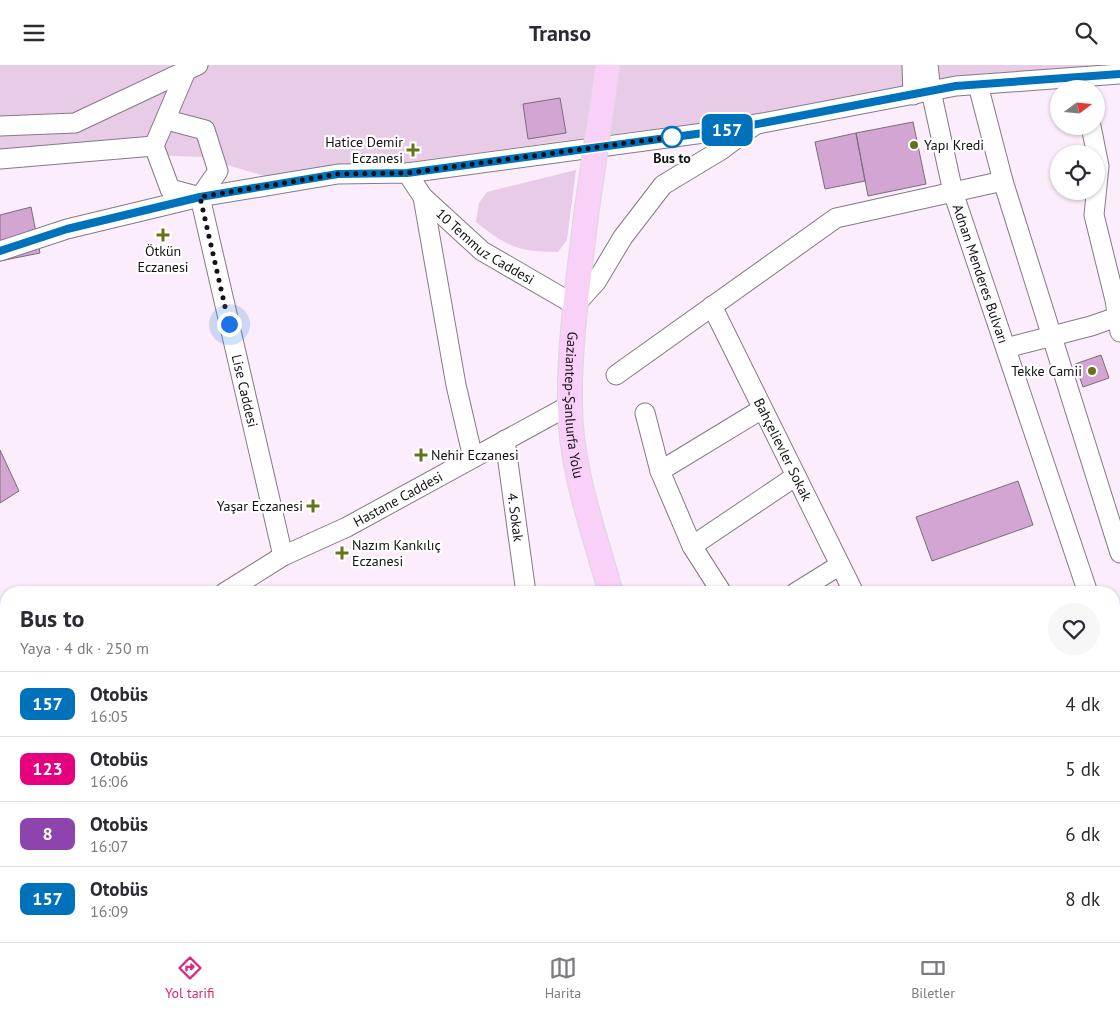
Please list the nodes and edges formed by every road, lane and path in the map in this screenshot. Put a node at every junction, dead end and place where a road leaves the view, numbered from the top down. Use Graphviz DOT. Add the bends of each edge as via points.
graph roads {
  1 [pos="608,65"];
  2 [pos="912,65"];
  3 [pos="928,65"];
  4 [pos="192,68"];
  5 [pos="1120,74"];
  6 [pos="1093,80"];
  7 [pos="1050,84"];
  8 [pos="978,85"];
  9 [pos="932,91"];
  10 [pos="913,95"];
  11 [pos="167,120"];
  12 [pos="756,125"];
  13 [pos="0,126"];
  14 [pos="1093,135"];
  15 [pos="154,146"];
  16 [pos="0,159"];
  17 [pos="407,173"];
  18 [pos="1003,181"];
  19 [pos="953,192"];
  20 [pos="200,197"];
  21 [pos="423,197"];
  22 [pos="0,251"];
  23 [pos="575,305"];
  24 [pos="712,307"];
  25 [pos="1119,322"];
  26 [pos="1052,336"];
  27 [pos="1006,348"];
  28 [pos="616,375"];
  29 [pos="570,405"];
  30 [pos="762,409"];
  31 [pos="645,413"];
  32 [pos="505,440"];
  33 [pos="473,458"];
  34 [pos="660,471"];
  35 [pos="796,476"];
  36 [pos="692,546"];
  37 [pos="1120,553"];
  38 [pos="283,556"];
  39 [pos="840,565"];
  40 [pos="235,586"];
  41 [pos="521,586"];
  42 [pos="609,586"];
  43 [pos="718,586"];
  44 [pos="806,586"];
  45 [pos="850,586"];
  46 [pos="1086,586"];
  1 -- 23 [label="main road, Gaziantep-Şanlıurfa Yolu, bridge"];
  2 -- 10 [label="street"];
  3 -- 9 [label="street, Adnan Menderes Bulvarı"];
  4 -- 11 [label="street"];
  4 -- 13 [label="street" via="75,123"];
  5 -- 6 [label="street"];
  7 -- 8 [label="street"];
  8 -- 9 [label="street"];
  8 -- 18 [label="street"];
  9 -- 10 [label="street"];
  9 -- 19 [label="street, Adnan Menderes Bulvarı"];
  10 -- 12 [label="street"];
  11 -- 15 [label="street"];
  11 -- 20 [label="street" via="205,130 218,171"];
  12 -- 17 [label="street"];
  12 -- 23 [label="street" via="663,185 623,237 596,282"];
  14 -- 25 [label="street" via="1099,167 1094,215"];
  15 -- 16 [label="street"];
  15 -- 20 [label="street" via="170,189"];
  17 -- 20 [label="street" via="338,174"];
  17 -- 21 [label="street, 10 Temmuz Caddesi"];
  18 -- 19 [label="street"];
  18 -- 26 [label="street"];
  19 -- 24 [label="street" via="836,218"];
  19 -- 27 [label="street, Adnan Menderes Bulvarı"];
  20 -- 22 [label="street" via="67,229"];
  20 -- 38 [label="street, Lise Caddesi"];
  21 -- 23 [label="street, 10 Temmuz Caddesi" via="482,251"];
  21 -- 33 [label="street" via="456,385"];
  23 -- 29 [label="main road, Gaziantep-Şanlıurfa Yolu"];
  24 -- 28 [label="street"];
  24 -- 30 [label="street, Bahçelievler Sokak"];
  25 -- 26 [label="street"];
  26 -- 27 [label="street"];
  26 -- 37 [label="street"];
  27 -- 46 [label="street, Adnan Menderes Bulvarı"];
  29 -- 32 [label="street, Hastane Caddesi"];
  29 -- 42 [label="main road, Gaziantep-Şanlıurfa Yolu" via="578,472"];
  30 -- 34 [label="street"];
  30 -- 35 [label="street, Bahçelievler Sokak"];
  31 -- 34 [label="street"];
  32 -- 33 [label="street, Hastane Caddesi"];
  32 -- 41 [label="street, 4. Sokak"];
  33 -- 38 [label="street, Hastane Caddesi" via="347,527"];
  34 -- 36 [label="street"];
  35 -- 36 [label="street"];
  35 -- 39 [label="street, Bahçelievler Sokak"];
  36 -- 43 [label="street"];
  38 -- 40 [label="street, Hastane Caddesi"];
  39 -- 44 [label="street"];
  39 -- 45 [label="street, Bahçelievler Sokak"];
}
